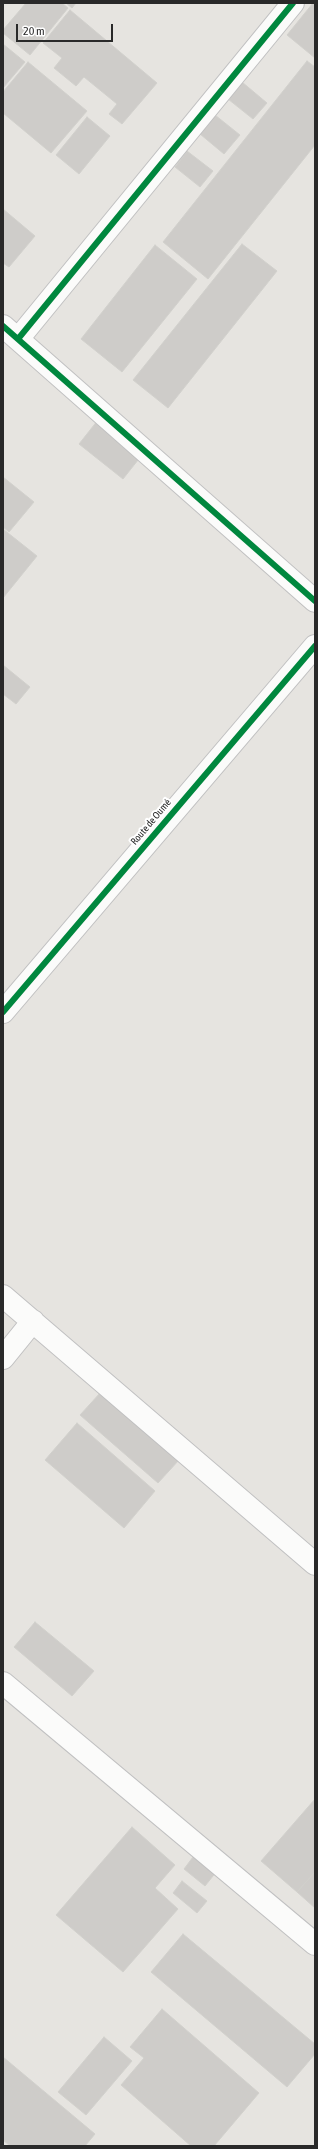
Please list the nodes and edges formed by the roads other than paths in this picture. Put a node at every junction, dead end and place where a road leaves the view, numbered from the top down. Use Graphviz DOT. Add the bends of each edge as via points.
graph roads {
  1 [pos="293,3"];
  2 [pos="11,332"];
  3 [pos="315,600"];
  4 [pos="315,646"];
  5 [pos="3,1012"];
  6 [pos="3,1296"];
  7 [pos="33,1320"];
  8 [pos="3,1358"];
  9 [pos="315,1564"];
  10 [pos="3,1683"];
  11 [pos="315,1944"];
  1 -- 2 [label="street"];
  2 -- 3 [label="street"];
  4 -- 5 [label="street, Route de Oumé"];
  6 -- 7 [label="street"];
  7 -- 8 [label="street"];
  7 -- 9 [label="street"];
  10 -- 11 [label="street"];
}
